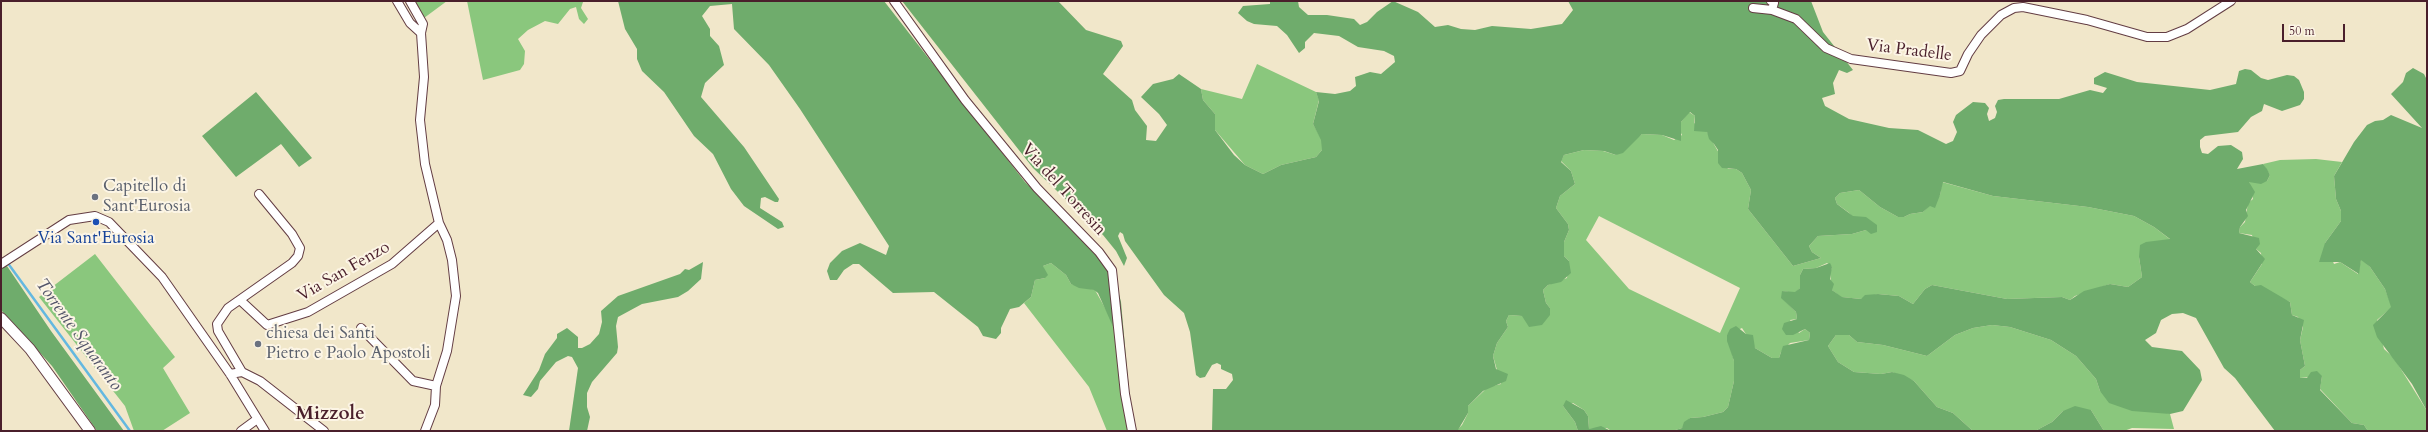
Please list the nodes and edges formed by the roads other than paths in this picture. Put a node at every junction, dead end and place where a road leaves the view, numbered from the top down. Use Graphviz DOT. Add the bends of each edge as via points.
graph roads {
  1 [pos="397,1"];
  2 [pos="410,1"];
  3 [pos="894,1"];
  4 [pos="1771,1"];
  5 [pos="2231,1"];
  6 [pos="1753,8"];
  7 [pos="1772,10"];
  8 [pos="421,33"];
  9 [pos="259,194"];
  10 [pos="439,223"];
  11 [pos="1,264"];
  12 [pos="240,300"];
  13 [pos="1,318"];
  14 [pos="361,328"];
  15 [pos="242,372"];
  16 [pos="230,374"];
  17 [pos="436,386"];
  18 [pos="256,420"];
  19 [pos="90,431"];
  20 [pos="242,431"];
  21 [pos="265,431"];
  22 [pos="324,431"];
  23 [pos="425,431"];
  24 [pos="1132,431"];
  1 -- 8 [label="street" via="410,23"];
  2 -- 8 [label="street" via="423,19"];
  3 -- 24 [label="street, Via del Torresin" via="965,100 1037,188 1099,252 1112,270 1125,394"];
  4 -- 7 [label="street" via="1774,3"];
  5 -- 7 [label="street, Via Pradelle" via="2187,29 2167,37 2147,37 2087,20 2024,7 2014,8 2001,15 1981,34 1960,71 1951,73 1851,59 1826,48 1796,19"];
  6 -- 7 [label="street, Via Pradelle"];
  8 -- 10 [label="street" via="424,77 420,120 425,164"];
  9 -- 12 [label="street, Via San Fenzo" via="292,234 300,248 298,256"];
  10 -- 12 [label="street, Via San Fenzo" via="392,264 308,312 267,325"];
  10 -- 17 [label="street" via="452,260 456,296 447,352"];
  11 -- 16 [label="street" via="69,220 95,216 109,222 162,276"];
  12 -- 15 [label="street, Via San Fenzo" via="228,308 217,324 218,331"];
  13 -- 19 [label="street" via="30,349"];
  14 -- 17 [label="street" via="413,381"];
  15 -- 16 [label="street"];
  15 -- 22 [label="street" via="260,381"];
  16 -- 18 [label="street"];
  17 -- 23 [label="street" via="434,405"];
  18 -- 20 [label="street"];
  18 -- 21 [label="street"];
}
